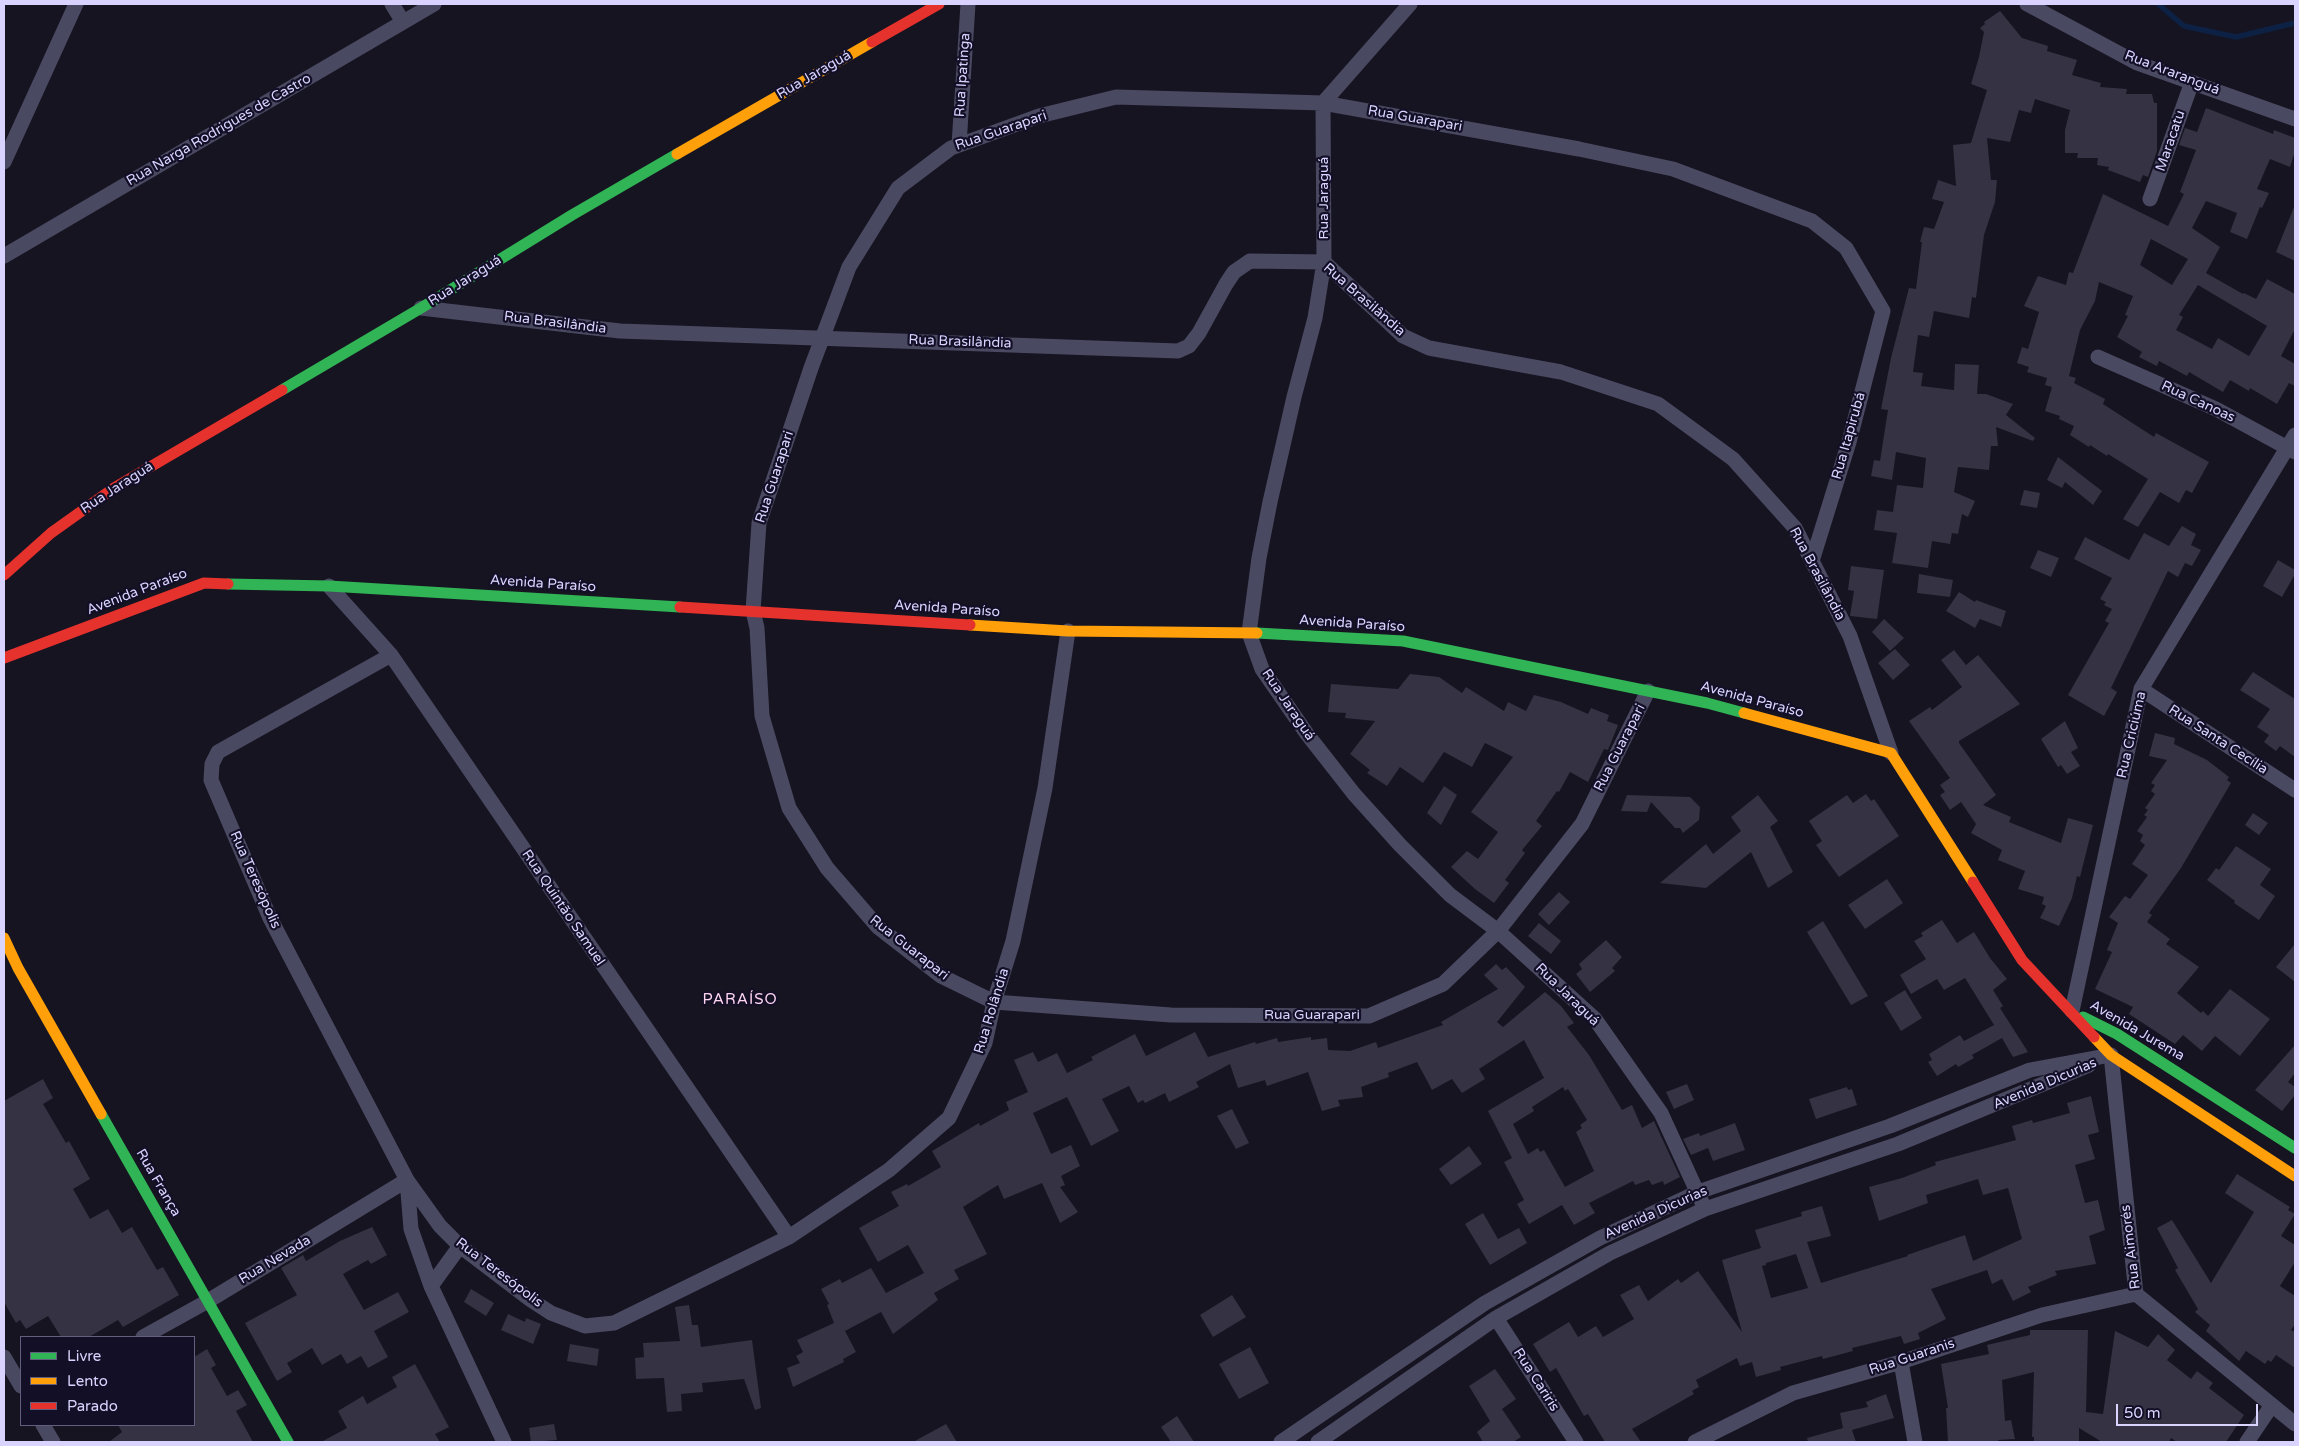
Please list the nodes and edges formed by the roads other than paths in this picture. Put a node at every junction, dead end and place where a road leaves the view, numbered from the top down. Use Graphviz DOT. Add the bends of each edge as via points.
graph roads {
  1 [pos="76,4"];
  2 [pos="392,4"];
  3 [pos="434,4"];
  4 [pos="939,4"];
  5 [pos="968,4"];
  6 [pos="1410,4"];
  7 [pos="2027,4"];
  8 [pos="403,22"];
  9 [pos="2192,82"];
  10 [pos="1323,103"];
  11 [pos="2295,119"];
  12 [pos="959,146"];
  13 [pos="4,162"];
  14 [pos="2150,200"];
  15 [pos="4,256"];
  16 [pos="1324,262"];
  17 [pos="421,308"];
  18 [pos="1883,311"];
  19 [pos="823,337"];
  20 [pos="2098,357"];
  21 [pos="2293,445"];
  22 [pos="1812,561"];
  23 [pos="4,575"];
  24 [pos="329,586"];
  25 [pos="753,612"];
  26 [pos="1068,632"];
  27 [pos="1249,633"];
  28 [pos="391,655"];
  29 [pos="4,658"];
  30 [pos="2141,689"];
  31 [pos="1648,691"];
  32 [pos="1891,753"];
  33 [pos="2295,790"];
  34 [pos="1498,931"];
  35 [pos="4,938"];
  36 [pos="994,1002"];
  37 [pos="2072,1011"];
  38 [pos="2111,1055"];
  39 [pos="2295,1148"];
  40 [pos="2295,1176"];
  41 [pos="407,1180"];
  42 [pos="1698,1192"];
  43 [pos="1705,1209"];
  44 [pos="789,1237"];
  45 [pos="460,1246"];
  46 [pos="697,1282"];
  47 [pos="431,1286"];
  48 [pos="2136,1294"];
  49 [pos="208,1301"];
  50 [pos="1496,1318"];
  51 [pos="144,1336"];
  52 [pos="4,1357"];
  53 [pos="1901,1362"];
  54 [pos="20,1384"];
  55 [pos="2272,1405"];
  56 [pos="2295,1424"];
  57 [pos="44,1426"];
  58 [pos="53,1442"];
  59 [pos="288,1442"];
  60 [pos="504,1442"];
  61 [pos="1281,1442"];
  62 [pos="1318,1442"];
  63 [pos="1576,1442"];
  64 [pos="1695,1442"];
  65 [pos="1915,1442"];
  66 [pos="2247,1442"];
  1 -- 13 [label="street"];
  2 -- 8 [label="street"];
  3 -- 8 [label="street, Rua Narga Rodrigues de Castro"];
  4 -- 17 [label="main road, Rua Jaraguá" via="572,215"];
  5 -- 12 [label="street, Rua Ipatinga"];
  6 -- 10 [label="street"];
  7 -- 9 [label="street, Rua Araranguá" via="2137,63"];
  8 -- 15 [label="street, Rua Narga Rodrigues de Castro"];
  9 -- 11 [label="street, Rua Araranguá"];
  9 -- 14 [label="street, Maracatu"];
  10 -- 12 [label="street, Rua Guarapari" via="1116,98 1039,116"];
  10 -- 16 [label="street, Rua Jaraguá"];
  10 -- 18 [label="street, Rua Guarapari" via="1673,169 1812,221 1846,248"];
  12 -- 19 [label="street, Rua Guarapari" via="951,148 898,188 849,268"];
  16 -- 19 [label="street, Rua Brasilândia" via="1250,261 1234,272 1199,333 1189,346 1178,351"];
  16 -- 22 [label="street, Rua Brasilândia" via="1403,336 1429,348 1561,372 1658,404 1733,459 1795,528"];
  16 -- 27 [label="street, Rua Jaraguá" via="1315,318 1270,502"];
  17 -- 19 [label="street, Rua Brasilândia" via="620,331"];
  17 -- 23 [label="main road, Rua Jaraguá" via="114,488 51,534"];
  18 -- 22 [label="street, Rua Itapirubá" via="1849,442"];
  19 -- 25 [label="street, Rua Guarapari" via="759,523"];
  20 -- 21 [label="street, Rua Canoas"];
  21 -- 30 [label="street, Rua Criciúma"];
  22 -- 32 [label="street, Rua Brasilândia" via="1850,636"];
  24 -- 25 [label="main road, Avenida Paraíso"];
  24 -- 28 [label="street, Rua Quintão Samuel"];
  24 -- 29 [label="main road, Avenida Paraíso" via="204,583"];
  25 -- 26 [label="main road, Avenida Paraíso"];
  25 -- 36 [label="street, Rua Guarapari" via="757,628 762,716 789,808 826,868 878,926 941,976"];
  26 -- 27 [label="main road, Avenida Paraíso"];
  26 -- 36 [label="street, Rua Rolândia" via="1045,788 1013,941"];
  27 -- 31 [label="main road, Avenida Paraíso" via="1403,641"];
  27 -- 34 [label="street, Rua Jaraguá" via="1262,669 1354,794 1450,896"];
  28 -- 41 [label="street, Rua Teresópolis" via="218,752 212,764 212,780 270,918"];
  28 -- 44 [label="street, Rua Quintão Samuel"];
  30 -- 33 [label="street, Rua Santa Cecília"];
  30 -- 37 [label="street, Rua Criciúma"];
  31 -- 32 [label="main road, Avenida Paraíso" via="1707,703"];
  31 -- 34 [label="street, Rua Guarapari" via="1582,824"];
  32 -- 37 [label="main road, Rua Brasilândia" via="2022,960"];
  34 -- 36 [label="street, Rua Guarapari" via="1443,984 1369,1016 1170,1015"];
  34 -- 42 [label="street, Rua Jaraguá" via="1595,1020 1661,1113"];
  35 -- 49 [label="main road, Rua França"];
  36 -- 44 [label="street, Rua Rolândia" via="985,1043 949,1118 889,1170"];
  37 -- 38 [label="main road, Avenida Jurema"];
  37 -- 39 [label="main road, Avenida Jurema" via="2117,1034"];
  38 -- 40 [label="main road, Avenida Jurema"];
  38 -- 42 [label="street, Avenida Dicurias" via="2030,1070 1890,1126"];
  38 -- 43 [label="street, Avenida Dicurias" via="1898,1144"];
  38 -- 48 [label="street, Rua Aimorés"];
  41 -- 45 [label="street, Rua Teresópolis" via="440,1226"];
  41 -- 47 [label="street, Rua Teresópolis" via="412,1229"];
  41 -- 49 [label="street, Rua Nevada"];
  42 -- 43 [label="street, Rua Jaraguá"];
  42 -- 61 [label="street, Avenida Dicurias" via="1600,1238 1485,1303"];
  43 -- 50 [label="street, Avenida Dicurias" via="1610,1253"];
  44 -- 46 [label="street, Rua Rolândia"];
  45 -- 46 [label="street, Rua Teresópolis" via="551,1313 585,1326 614,1323"];
  45 -- 47 [label="street"];
  47 -- 60 [label="street, Rua Teresópolis"];
  48 -- 53 [label="street, Rua Guaranis" via="2042,1314"];
  48 -- 55 [label="street, Rua Aimorés"];
  49 -- 51 [label="street, Rua Nevada"];
  49 -- 59 [label="main road, Rua França"];
  50 -- 62 [label="street, Avenida Dicurias"];
  50 -- 63 [label="street, Rua Cariris"];
  52 -- 54 [label="street"];
  53 -- 64 [label="street, Rua Guaranis" via="1793,1393"];
  53 -- 65 [label="street"];
  55 -- 56 [label="street, Rua Aimorés"];
  55 -- 66 [label="street"];
  57 -- 58 [label="street"];
}
